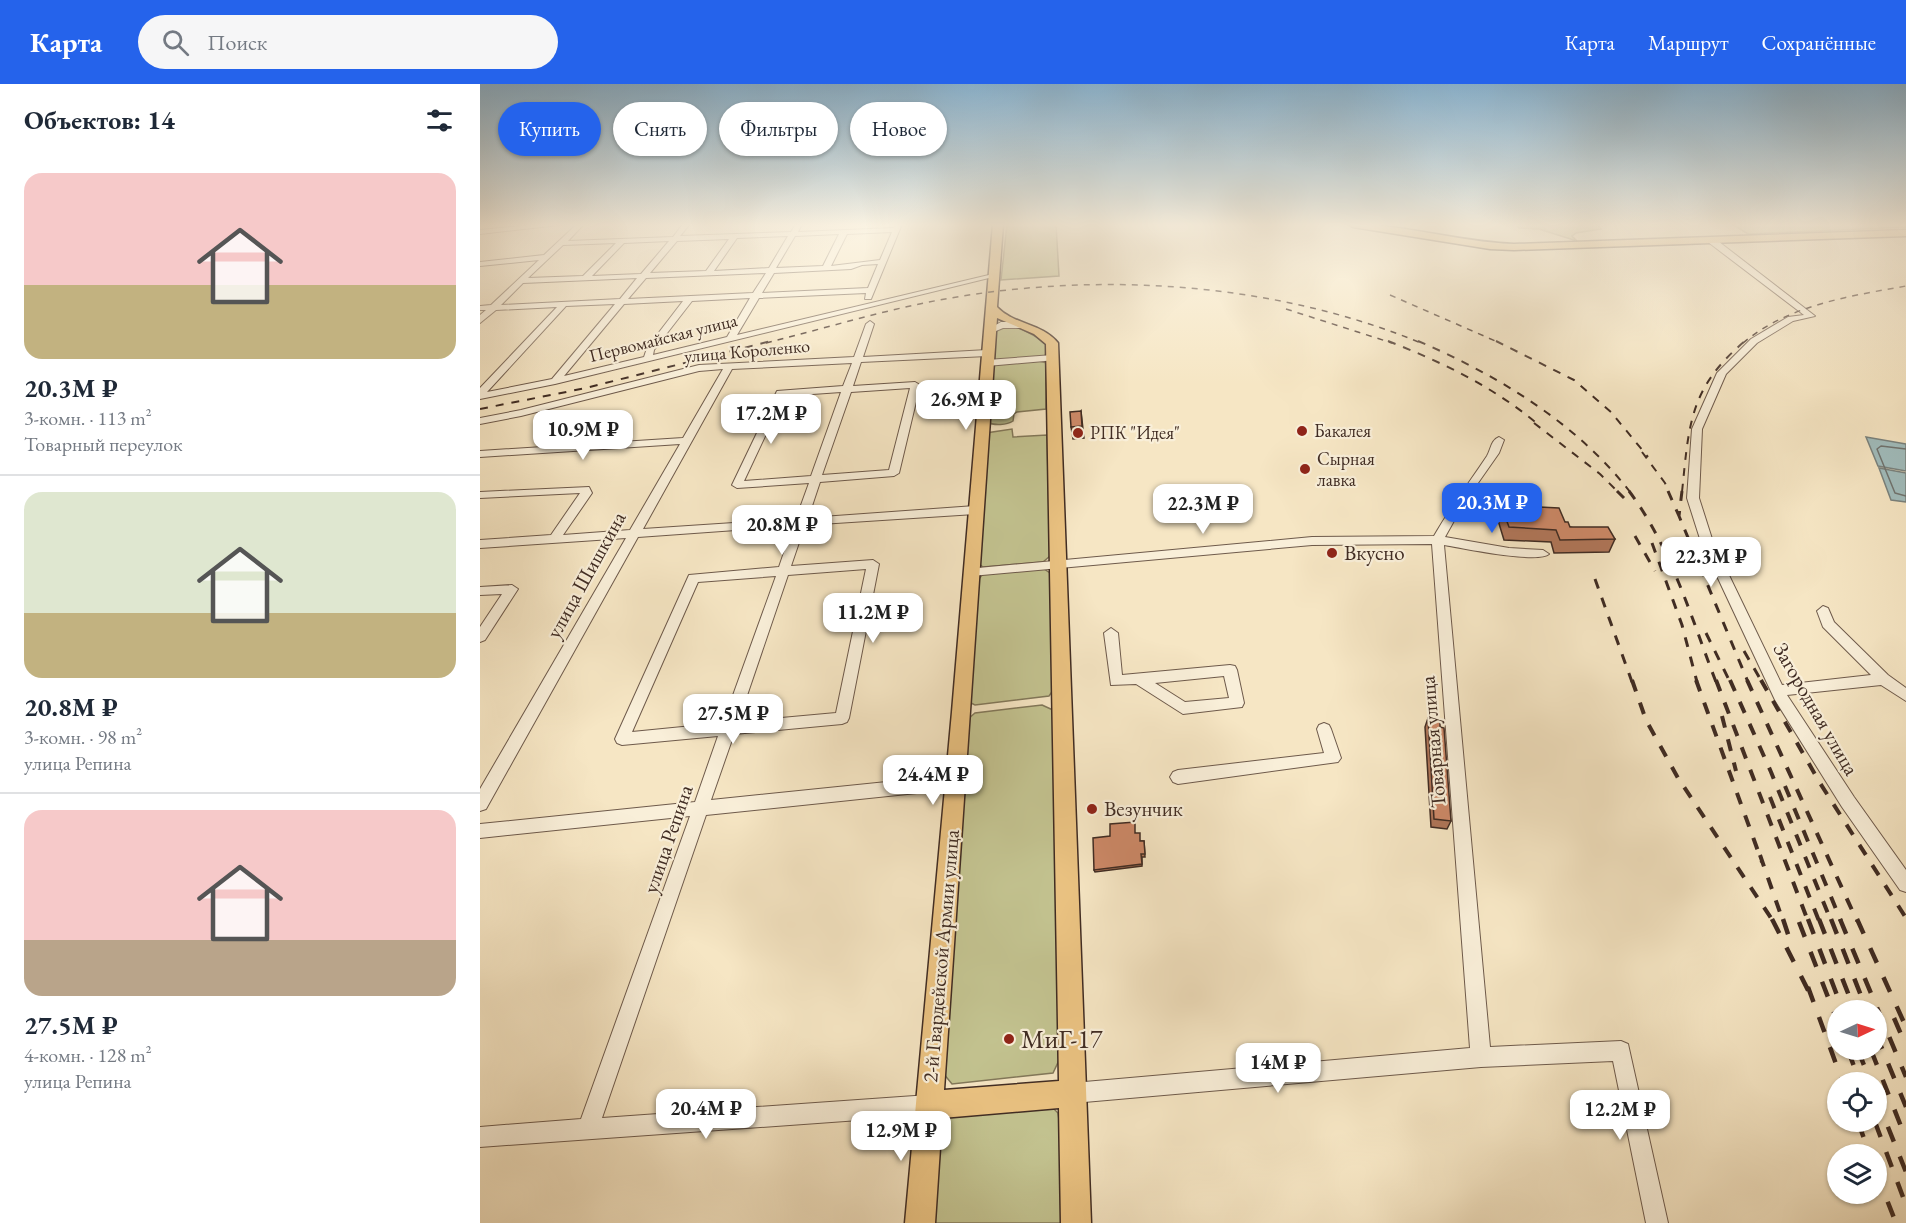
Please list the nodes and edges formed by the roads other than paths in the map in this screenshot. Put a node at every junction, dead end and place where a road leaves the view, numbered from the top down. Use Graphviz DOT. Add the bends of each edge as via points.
graph roads {
  1 [pos="526,277"];
  2 [pos="638,277"];
  3 [pos="642,277"];
  4 [pos="768,277"];
  5 [pos="878,277"];
  6 [pos="988,277"];
  7 [pos="993,277"];
  8 [pos="1760,277"];
  9 [pos="584,279"];
  10 [pos="522,281"];
  11 [pos="872,290"];
  12 [pos="757,295"];
  13 [pos="690,298"];
  14 [pos="621,302"];
  15 [pos="564,304"];
  16 [pos="870,305"];
  17 [pos="991,306"];
  18 [pos="494,307"];
  19 [pos="480,308"];
  20 [pos="480,320"];
  21 [pos="870,324"];
  22 [pos="1020,325"];
  23 [pos="989,330"];
  24 [pos="731,338"];
  25 [pos="1052,351"];
  26 [pos="648,358"];
  27 [pos="987,358"];
  28 [pos="857,360"];
  29 [pos="729,367"];
  30 [pos="555,381"];
  31 [pos="847,389"];
  32 [pos="480,395"];
  33 [pos="480,421"];
  34 [pos="1499,440"];
  35 [pos="685,441"];
  36 [pos="480,454"];
  37 [pos="816,480"];
  38 [pos="480,495"];
  39 [pos="975,510"];
  40 [pos="801,522"];
  41 [pos="634,533"];
  42 [pos="554,539"];
  43 [pos="1438,540"];
  44 [pos="480,544"];
  45 [pos="1543,554"];
  46 [pos="1059,562"];
  47 [pos="784,571"];
  48 [pos="971,572"];
  49 [pos="480,591"];
  50 [pos="1823,611"];
  51 [pos="1111,633"];
  52 [pos="480,637"];
  53 [pos="1139,679"];
  54 [pos="1883,680"];
  55 [pos="1778,691"];
  56 [pos="1906,695"];
  57 [pos="729,729"];
  58 [pos="1324,729"];
  59 [pos="1178,777"];
  60 [pos="955,782"];
  61 [pos="480,804"];
  62 [pos="701,807"];
  63 [pos="480,831"];
  64 [pos="1906,884"];
  65 [pos="1481,1057"];
  66 [pos="1073,1093"];
  67 [pos="928,1105"];
  68 [pos="588,1129"];
  69 [pos="480,1137"];
  70 [pos="920,1223"];
  71 [pos="1076,1223"];
  72 [pos="1657,1223"];
  1 -- 10 [label="street"];
  2 -- 9 [label="street"];
  3 -- 14 [label="street"];
  4 -- 12 [label="street"];
  5 -- 11 [label="street"];
  6 -- 16 [label="street, Первомайская улица"];
  7 -- 17 [label="main road, 2-й Гвардейской Армии улица"];
  8 -- 55 [label="street, Загородная улица" via="1811,316 1791,319 1754,341 1722,373 1697,429 1694,498 1706,540"];
  9 -- 10 [label="street"];
  10 -- 18 [label="street"];
  11 -- 12 [label="street"];
  11 -- 16 [label="street" via="867,299"];
  12 -- 13 [label="street"];
  12 -- 24 [label="street"];
  13 -- 14 [label="street"];
  13 -- 26 [label="street"];
  14 -- 15 [label="street"];
  14 -- 30 [label="street"];
  15 -- 18 [label="street"];
  15 -- 32 [label="street"];
  16 -- 24 [label="street, Первомайская улица"];
  17 -- 22 [label="main road" via="997,315"];
  17 -- 23 [label="main road, 2-й Гвардейской Армии улица"];
  18 -- 19 [label="street"];
  18 -- 20 [label="street"];
  21 -- 28 [label="street, улица Репина"];
  22 -- 23 [label="street" via="1000,325"];
  22 -- 25 [label="main road" via="1038,331"];
  23 -- 27 [label="main road, 2-й Гвардейской Армии улица"];
  24 -- 26 [label="street, Первомайская улица"];
  25 -- 27 [label="street, улица Короленко"];
  25 -- 46 [label="main road"];
  26 -- 30 [label="street, Первомайская улица"];
  27 -- 28 [label="street, улица Короленко"];
  27 -- 39 [label="main road, 2-й Гвардейской Армии улица"];
  28 -- 29 [label="street, улица Короленко"];
  28 -- 31 [label="street, улица Репина"];
  29 -- 33 [label="street, улица Короленко" via="699,368"];
  29 -- 35 [label="street, улица Шишкина"];
  30 -- 32 [label="street, Первомайская улица"];
  31 -- 37 [label="street, улица Репина"];
  31 -- 37 [label="street" via="915,385 894,473"];
  31 -- 37 [label="street" via="780,393 737,485"];
  34 -- 43 [label="street"];
  35 -- 36 [label="street"];
  35 -- 41 [label="street, улица Шишкина"];
  37 -- 40 [label="street, улица Репина"];
  38 -- 42 [label="street" via="585,489"];
  39 -- 40 [label="street"];
  39 -- 48 [label="main road, 2-й Гвардейской Армии улица"];
  40 -- 41 [label="street"];
  40 -- 47 [label="street, улица Репина"];
  41 -- 42 [label="street"];
  41 -- 61 [label="street, улица Шишкина"];
  42 -- 44 [label="street"];
  43 -- 45 [label="street"];
  43 -- 46 [label="street" via="1312,541"];
  43 -- 65 [label="street, Товарная улица"];
  46 -- 48 [label="street"];
  46 -- 66 [label="main road"];
  47 -- 57 [label="street, улица Репина"];
  47 -- 57 [label="street" via="873,564 842,718"];
  47 -- 57 [label="street" via="693,578 622,739"];
  48 -- 60 [label="main road, 2-й Гвардейской Армии улица"];
  49 -- 52 [label="street" via="512,589"];
  50 -- 54 [label="street" via="1828,624"];
  51 -- 53 [label="street" via="1116,681"];
  53 -- 53 [label="street" via="1230,670 1237,703 1183,708"];
  54 -- 55 [label="street"];
  54 -- 56 [label="street"];
  55 -- 64 [label="street, Загородная улица" via="1848,802"];
  57 -- 62 [label="street, улица Репина"];
  58 -- 59 [label="street" via="1333,758"];
  60 -- 62 [label="street"];
  60 -- 67 [label="main road, 2-й Гвардейской Армии улица"];
  62 -- 63 [label="street"];
  62 -- 68 [label="street, улица Репина"];
  65 -- 66 [label="street"];
  65 -- 72 [label="street" via="1621,1051"];
  66 -- 67 [label="main road"];
  66 -- 71 [label="main road"];
  67 -- 68 [label="street"];
  67 -- 70 [label="main road, 2-й Гвардейской Армии улица"];
  68 -- 69 [label="street"];
}
